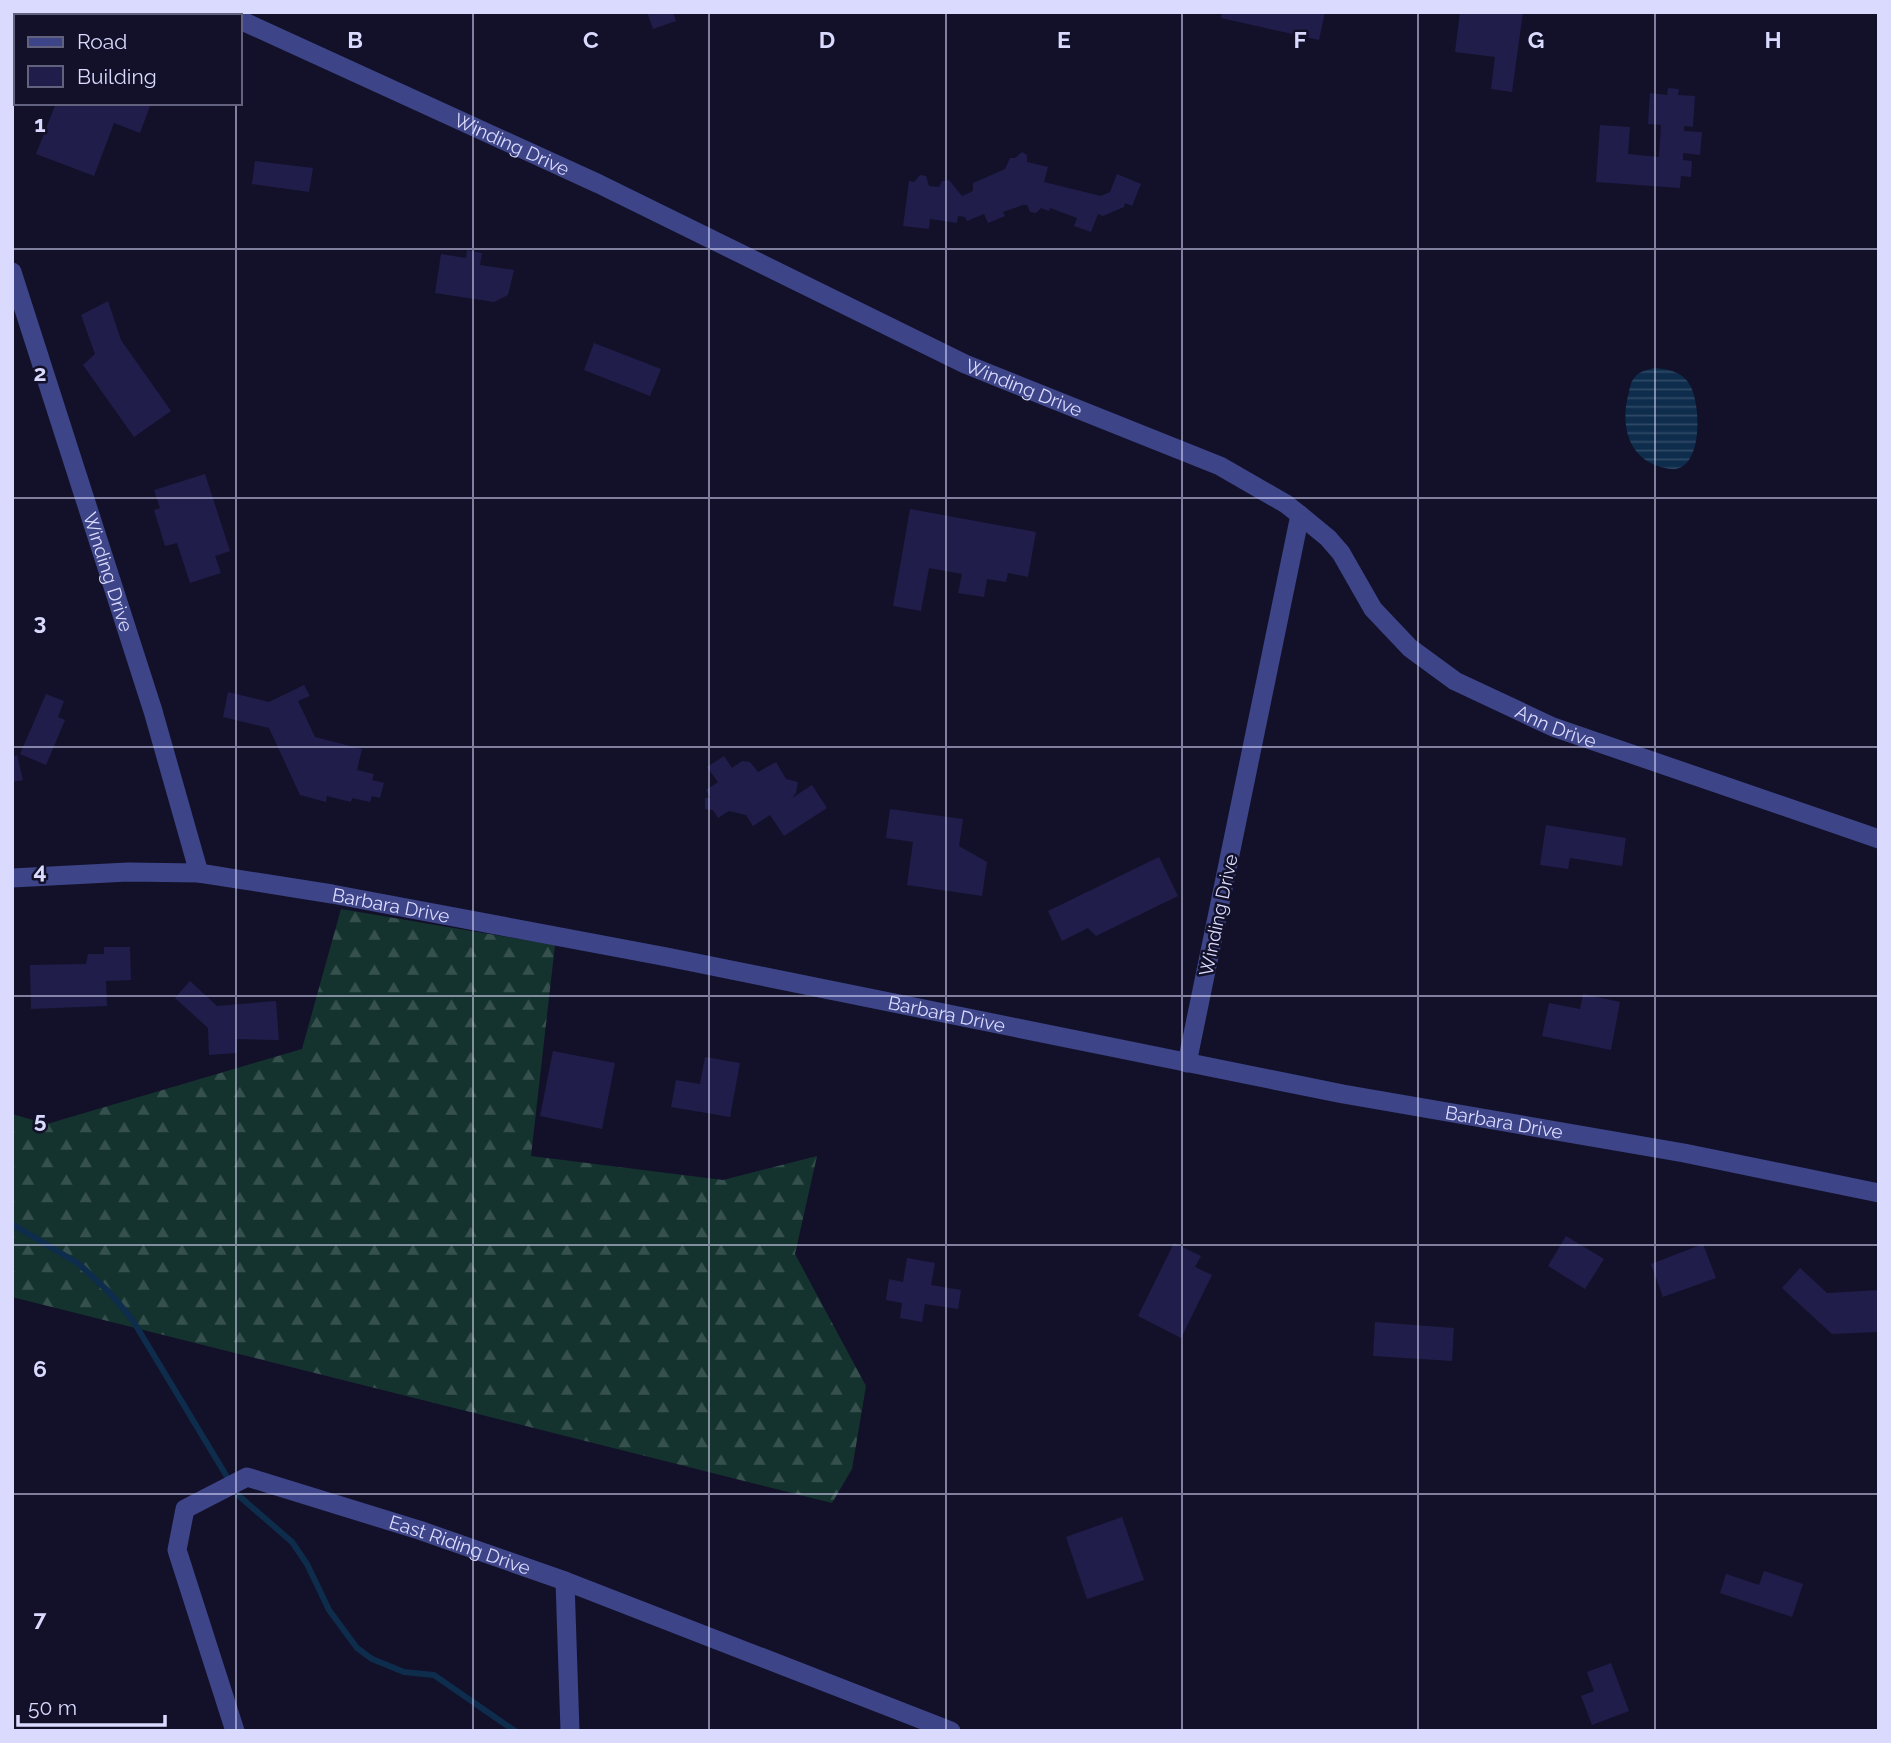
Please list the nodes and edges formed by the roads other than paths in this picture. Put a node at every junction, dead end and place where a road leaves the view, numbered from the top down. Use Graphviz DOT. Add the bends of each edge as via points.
graph roads {
  1 [pos="242,21"];
  2 [pos="12,272"];
  3 [pos="1300,515"];
  4 [pos="1879,839"];
  5 [pos="199,873"];
  6 [pos="12,878"];
  7 [pos="1187,1063"];
  8 [pos="1879,1194"];
  9 [pos="565,1581"];
  10 [pos="235,1731"];
  11 [pos="570,1731"];
  12 [pos="951,1731"];
  1 -- 3 [label="street, Winding Drive" via="599,184 965,364 1220,466"];
  2 -- 5 [label="street, Winding Drive" via="153,711"];
  3 -- 4 [label="street, Ann Drive" via="1341,553 1373,609 1410,648 1455,681 1553,727"];
  3 -- 7 [label="street, Winding Drive"];
  5 -- 6 [label="street, Barbara Drive"];
  5 -- 7 [label="street, Barbara Drive" via="658,955"];
  7 -- 8 [label="street, Barbara Drive" via="1684,1153"];
  9 -- 10 [label="street, East Riding Drive" via="247,1477 185,1508 177,1550"];
  9 -- 11 [label="street"];
  9 -- 12 [label="street, East Riding Drive"];
}
